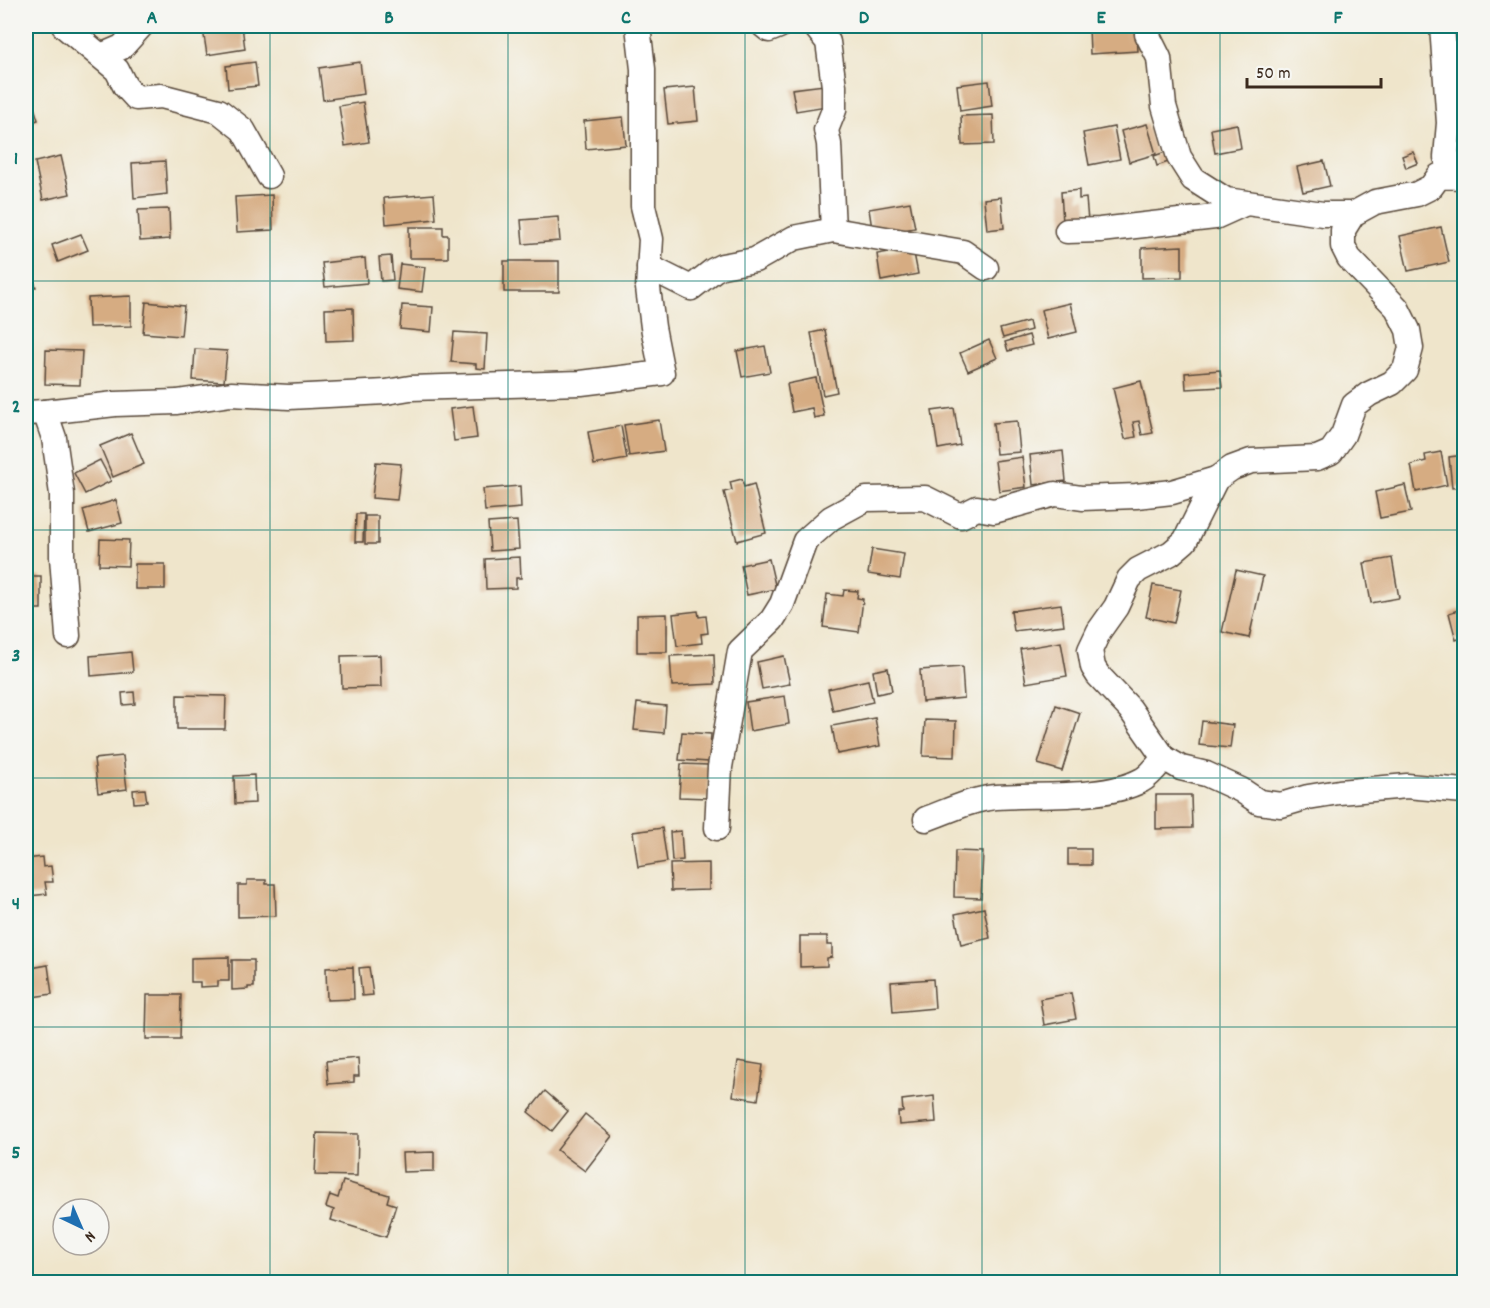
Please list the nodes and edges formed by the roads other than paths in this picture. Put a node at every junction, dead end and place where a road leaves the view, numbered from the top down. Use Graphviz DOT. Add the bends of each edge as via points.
graph roads {
  1 [pos="64,26"];
  2 [pos="141,26"];
  3 [pos="638,26"];
  4 [pos="764,26"];
  5 [pos="779,26"];
  6 [pos="815,26"];
  7 [pos="1442,26"];
  8 [pos="1147,34"];
  9 [pos="101,56"];
  10 [pos="1464,175"];
  11 [pos="269,176"];
  12 [pos="1246,203"];
  13 [pos="1353,214"];
  14 [pos="833,230"];
  15 [pos="1067,231"];
  16 [pos="649,267"];
  17 [pos="986,268"];
  18 [pos="35,412"];
  19 [pos="1216,479"];
  20 [pos="1172,492"];
  21 [pos="1199,510"];
  22 [pos="68,636"];
  23 [pos="1164,758"];
  24 [pos="1464,791"];
  25 [pos="926,819"];
  26 [pos="717,828"];
  1 -- 9 [label="street"];
  2 -- 9 [label="street" via="122,47"];
  3 -- 16 [label="street" via="643,69 643,206 651,239"];
  4 -- 5 [label="street" via="769,30"];
  6 -- 14 [label="street" via="828,42 834,86 834,110 826,130"];
  7 -- 10 [label="street" via="1449,123 1446,157"];
  8 -- 12 [label="street" via="1159,58 1164,106 1179,157 1193,179 1226,200"];
  9 -- 11 [label="street" via="117,70 136,98 161,96 219,111 243,130"];
  10 -- 13 [label="street" via="1439,176 1431,187 1375,202"];
  12 -- 13 [label="street" via="1323,214"];
  12 -- 15 [label="street" via="1215,217"];
  13 -- 19 [label="street" via="1343,230 1343,246 1349,258 1397,308 1408,330 1411,348 1405,370 1392,383 1353,405 1343,435 1331,452 1317,458 1251,461"];
  14 -- 16 [label="street" via="794,238 755,260 722,266 691,288"];
  14 -- 17 [label="street" via="963,252"];
  16 -- 18 [label="street" via="648,288 662,373 581,383 410,388 289,397 231,394 177,402"];
  18 -- 22 [label="street" via="54,438 62,494"];
  19 -- 20 [label="street"];
  19 -- 21 [label="street"];
  20 -- 21 [label="street"];
  20 -- 26 [label="street" via="1082,498 1055,494 994,511 977,508 961,516 925,498 866,499 831,518 806,541 772,620 740,651 720,767"];
  21 -- 23 [label="street" via="1185,541 1129,579 1090,650 1098,675 1130,709"];
  23 -- 24 [label="street" via="1241,790 1259,802 1281,805 1339,792 1407,786"];
  23 -- 25 [label="street" via="1144,779 1124,789 994,797"];
}
